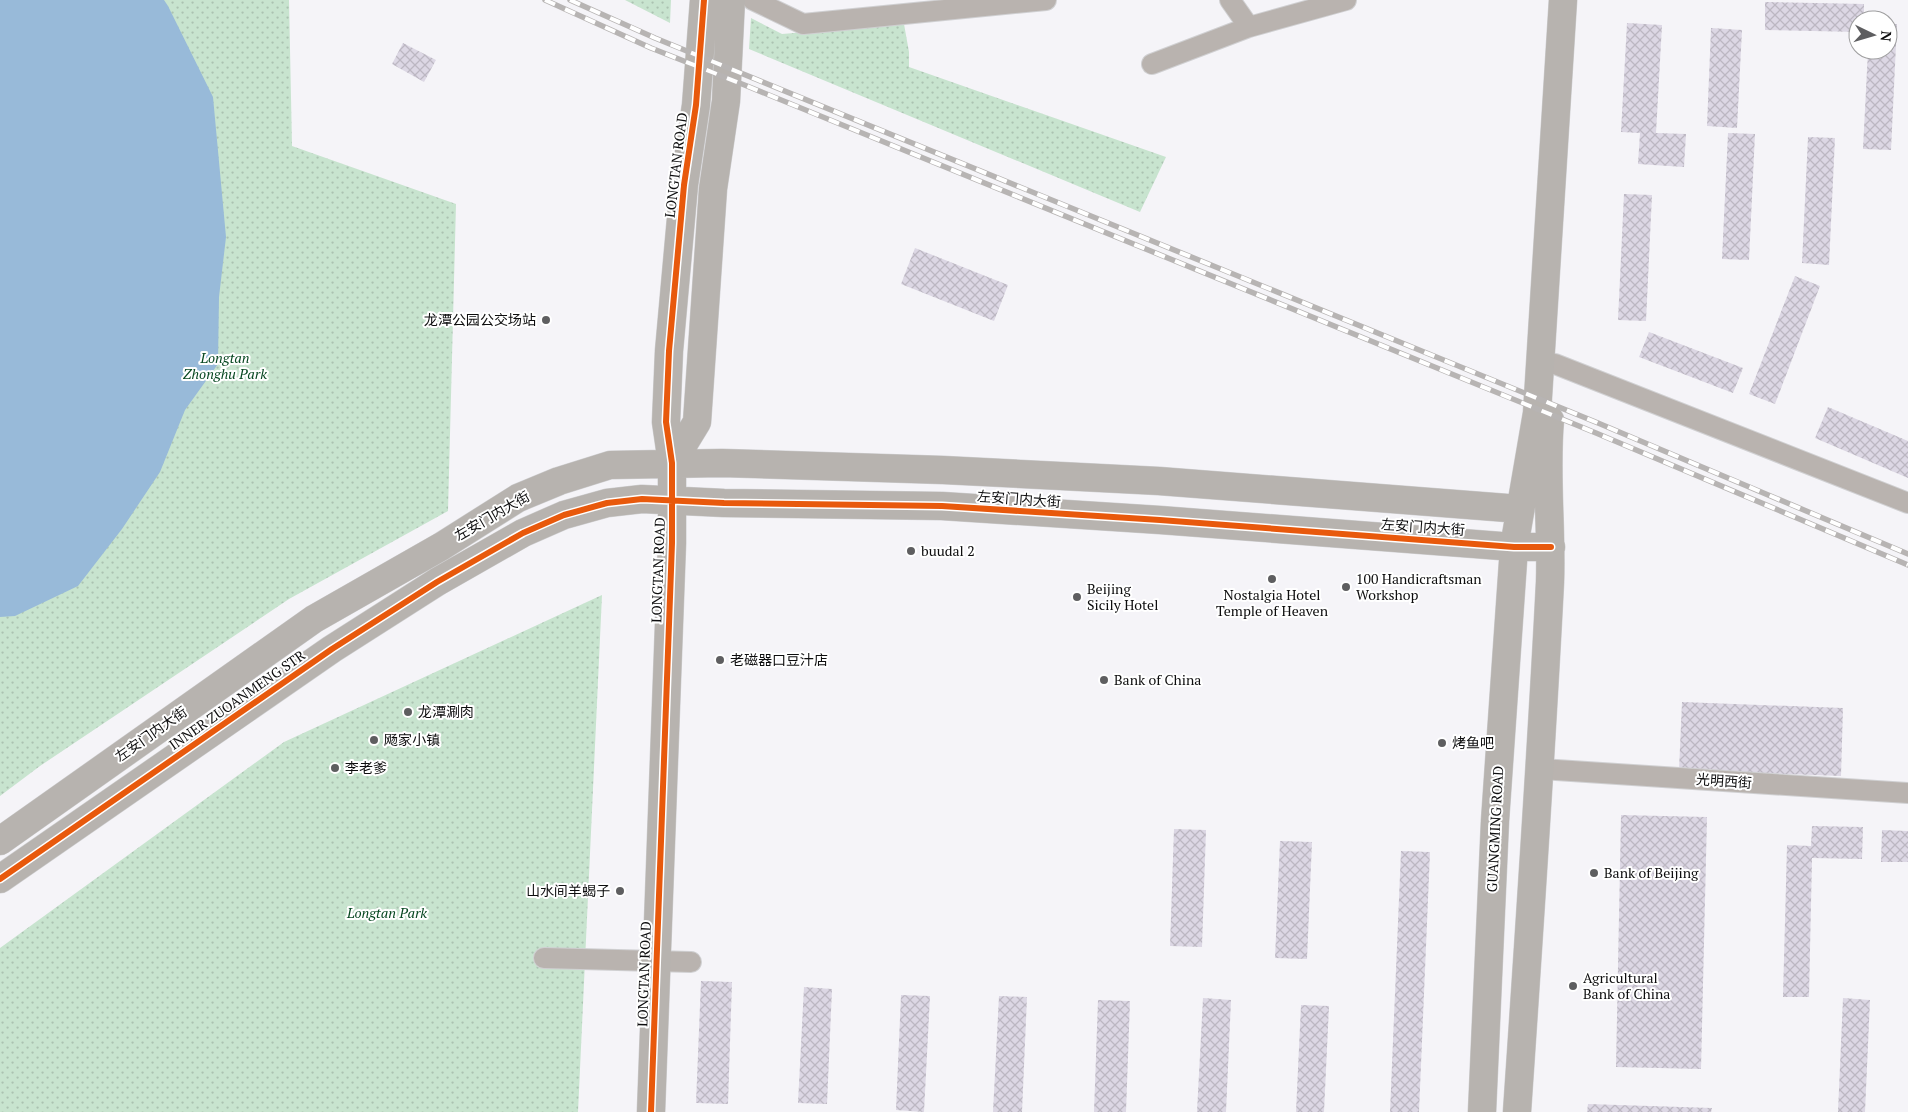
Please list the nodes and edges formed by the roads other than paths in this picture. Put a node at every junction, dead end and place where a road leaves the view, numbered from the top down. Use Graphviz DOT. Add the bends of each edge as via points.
graph roads {
  1 [pos="687,0"];
  2 [pos="704,0"];
  3 [pos="717,0"];
  4 [pos="731,0"];
  5 [pos="753,0"];
  6 [pos="1046,0"];
  7 [pos="1230,0"];
  8 [pos="1346,0"];
  9 [pos="1563,0"];
  10 [pos="1580,0"];
  11 [pos="1249,26"];
  12 [pos="1152,64"];
  13 [pos="1555,364"];
  14 [pos="672,464"];
  15 [pos="672,500"];
  16 [pos="1908,503"];
  17 [pos="1520,509"];
  18 [pos="1514,547"];
  19 [pos="1552,547"];
  20 [pos="1541,769"];
  21 [pos="1908,793"];
  22 [pos="0,841"];
  23 [pos="0,879"];
  24 [pos="544,958"];
  25 [pos="657,962"];
  26 [pos="691,962"];
  27 [pos="650,1112"];
  28 [pos="1482,1112"];
  29 [pos="1518,1112"];
  1 -- 14 [label="street, LONGTAN ROAD" via="682,104 668,187 650,422"];
  2 -- 14 [label="street, LONGTAN ROAD" via="669,351 666,422"];
  3 -- 14 [label="street, LONGTAN ROAD" via="709,109 698,188 685,422"];
  4 -- 14 [label="street" via="726,101 713,189 697,422"];
  5 -- 6 [label="street" via="803,24"];
  7 -- 11 [label="street"];
  8 -- 11 [label="street"];
  9 -- 17 [label="street, GUANGMING ROAD" via="1537,413"];
  10 -- 13 [label="street"];
  11 -- 12 [label="street"];
  13 -- 16 [label="street"];
  13 -- 19 [label="street" via="1548,442"];
  14 -- 15 [label="street, LONGTAN ROAD"];
  14 -- 17 [label="street, 左安门内大街" via="943,470 1160,481"];
  14 -- 22 [label="street, 左安门内大街" via="610,466 559,481 518,498 314,619"];
  15 -- 18 [label="street, 左安门内大街" via="952,507"];
  15 -- 23 [label="street, 左安门内大街" via="608,503 564,515 524,533 437,582 332,649"];
  15 -- 25 [label="street, LONGTAN ROAD"];
  17 -- 18 [label="street, GUANGMING ROAD"];
  18 -- 19 [label="street, 左安门内大街"];
  18 -- 28 [label="street, GUANGMING ROAD" via="1495,821"];
  19 -- 20 [label="street"];
  20 -- 21 [label="street, 光明西街"];
  20 -- 29 [label="street"];
  24 -- 25 [label="street"];
  25 -- 26 [label="street"];
  25 -- 27 [label="street, LONGTAN ROAD"];
}
